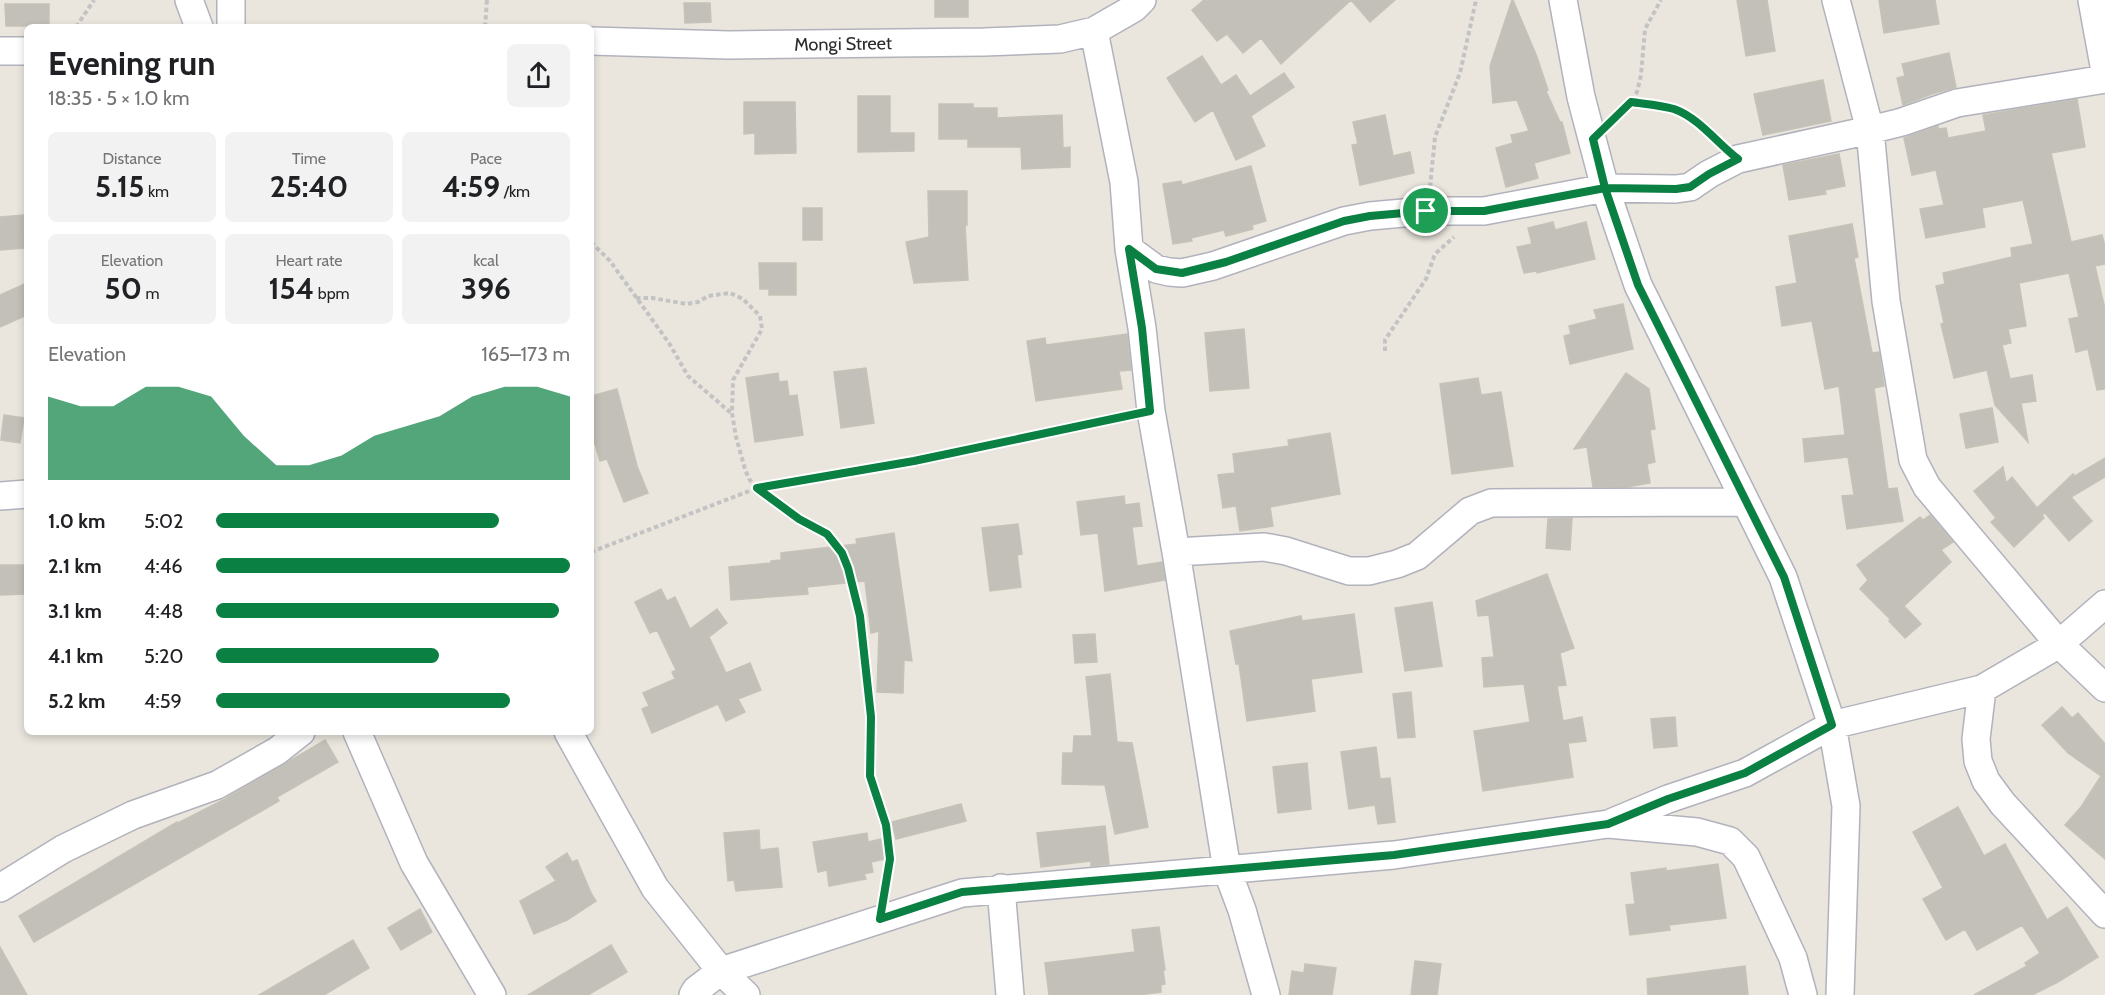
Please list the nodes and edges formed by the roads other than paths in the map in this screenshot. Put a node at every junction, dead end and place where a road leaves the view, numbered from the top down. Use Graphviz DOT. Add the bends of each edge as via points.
graph roads {
  1 [pos="189,0"];
  2 [pos="231,0"];
  3 [pos="1142,0"];
  4 [pos="1563,0"];
  5 [pos="1836,0"];
  6 [pos="2092,0"];
  7 [pos="198,24"];
  8 [pos="231,24"];
  9 [pos="1094,31"];
  10 [pos="594,42"];
  11 [pos="0,51"];
  12 [pos="24,51"];
  13 [pos="2105,71"];
  14 [pos="2105,79"];
  15 [pos="1870,130"];
  16 [pos="1605,188"];
  17 [pos="1129,249"];
  18 [pos="24,494"];
  19 [pos="0,496"];
  20 [pos="1745,502"];
  21 [pos="1176,552"];
  22 [pos="2105,604"];
  23 [pos="2059,644"];
  24 [pos="2105,688"];
  25 [pos="1982,689"];
  26 [pos="1832,725"];
  27 [pos="296,735"];
  28 [pos="358,735"];
  29 [pos="570,735"];
  30 [pos="1608,824"];
  31 [pos="1227,870"];
  32 [pos="0,888"];
  33 [pos="1001,888"];
  34 [pos="2105,914"];
  35 [pos="721,971"];
  36 [pos="492,995"];
  37 [pos="693,995"];
  38 [pos="746,995"];
  39 [pos="1010,995"];
  40 [pos="1266,995"];
  41 [pos="1803,995"];
  42 [pos="1840,995"];
  1 -- 7 [label="street"];
  2 -- 8 [label="street"];
  3 -- 9 [label="street, Mongi Street"];
  4 -- 16 [label="street" via="1581,97"];
  5 -- 15 [label="street"];
  6 -- 13 [label="street"];
  9 -- 10 [label="street, Mongi Street" via="1060,39 984,42"];
  9 -- 17 [label="street" via="1125,182"];
  11 -- 12 [label="street"];
  14 -- 15 [label="street" via="1957,103"];
  15 -- 16 [label="street" via="1738,159 1690,187"];
  15 -- 23 [label="street" via="1886,301 1913,460 1927,487"];
  16 -- 17 [label="street" via="1472,212 1426,211 1344,221 1182,273 1156,269"];
  16 -- 20 [label="street" via="1638,285"];
  17 -- 21 [label="street" via="1150,411"];
  18 -- 19 [label="street"];
  20 -- 21 [label="street" via="1491,503 1470,511 1417,556 1369,571 1348,571 1264,547"];
  20 -- 26 [label="street" via="1784,577"];
  21 -- 31 [label="street"];
  22 -- 23 [label="street"];
  23 -- 24 [label="street"];
  23 -- 25 [label="street"];
  25 -- 26 [label="street"];
  25 -- 34 [label="street" via="1976,739 1978,761 1986,782"];
  26 -- 30 [label="street" via="1745,773"];
  26 -- 42 [label="street" via="1846,806"];
  27 -- 32 [label="street" via="277,751 217,785 123,820 63,849"];
  28 -- 36 [label="street" via="414,863"];
  29 -- 35 [label="street" via="655,888"];
  30 -- 31 [label="street" via="1394,855"];
  30 -- 41 [label="street" via="1697,832 1730,841 1746,858 1794,958"];
  31 -- 33 [label="street"];
  31 -- 40 [label="street"];
  33 -- 35 [label="street" via="962,892"];
  33 -- 39 [label="street"];
  35 -- 37 [label="street"];
  35 -- 38 [label="street"];
}
